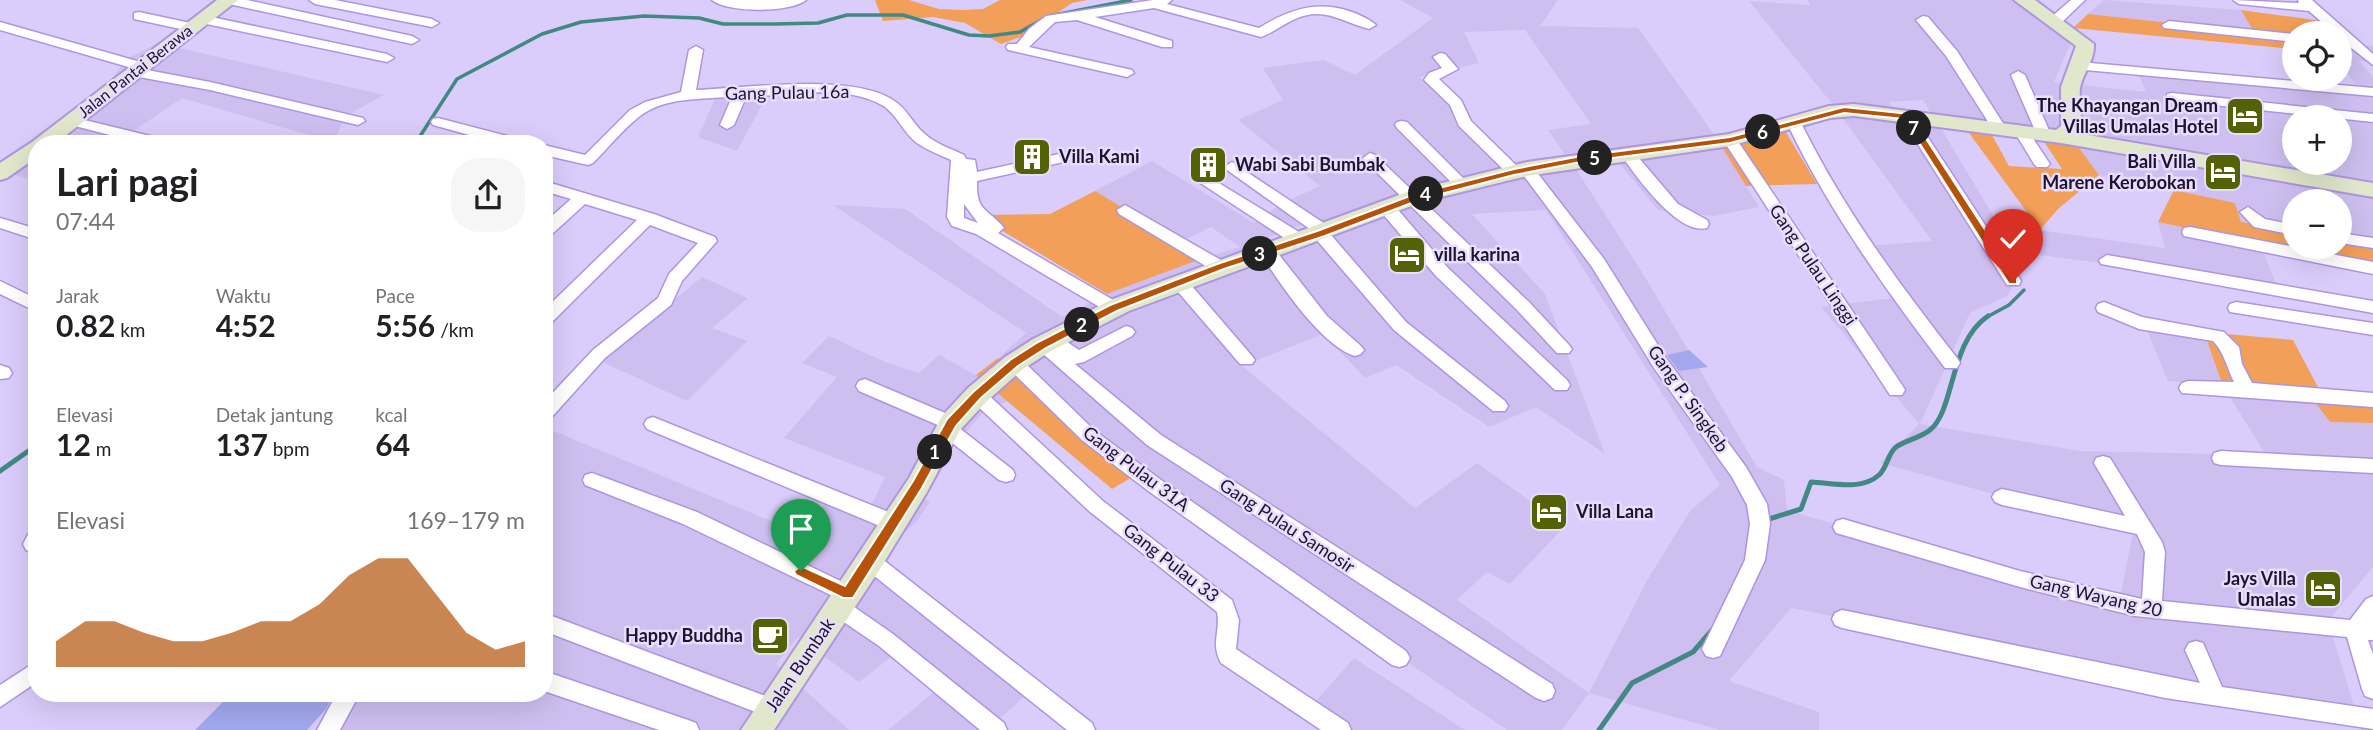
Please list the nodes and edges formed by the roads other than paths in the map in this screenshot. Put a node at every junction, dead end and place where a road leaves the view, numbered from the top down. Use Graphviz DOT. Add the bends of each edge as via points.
graph roads {
  1 [pos="229,0"];
  2 [pos="315,0"];
  3 [pos="718,0"];
  4 [pos="800,0"];
  5 [pos="2024,0"];
  6 [pos="2079,0"];
  7 [pos="2239,0"];
  8 [pos="1161,3"];
  9 [pos="2309,4"];
  10 [pos="139,16"];
  11 [pos="1077,16"];
  12 [pos="1923,20"];
  13 [pos="2326,21"];
  14 [pos="2054,22"];
  15 [pos="196,23"];
  16 [pos="432,23"];
  17 [pos="1370,25"];
  18 [pos="0,26"];
  19 [pos="2169,26"];
  20 [pos="2282,37"];
  21 [pos="412,40"];
  22 [pos="1167,44"];
  23 [pos="2352,46"];
  24 [pos="696,50"];
  25 [pos="1440,57"];
  26 [pos="387,58"];
  27 [pos="2373,61"];
  28 [pos="2079,66"];
  29 [pos="136,69"];
  30 [pos="1127,73"];
  31 [pos="2018,75"];
  32 [pos="741,92"];
  33 [pos="2373,92"];
  34 [pos="688,95"];
  35 [pos="2172,97"];
  36 [pos="1907,116"];
  37 [pos="2373,118"];
  38 [pos="72,121"];
  39 [pos="358,121"];
  40 [pos="438,122"];
  41 [pos="1794,123"];
  42 [pos="727,125"];
  43 [pos="1402,125"];
  44 [pos="2031,133"];
  45 [pos="53,135"];
  46 [pos="129,135"];
  47 [pos="487,135"];
  48 [pos="1730,140"];
  49 [pos="553,152"];
  50 [pos="28,153"];
  51 [pos="1627,153"];
  52 [pos="1072,156"];
  53 [pos="1370,158"];
  54 [pos="968,159"];
  55 [pos="2042,164"];
  56 [pos="1232,167"];
  57 [pos="1520,170"];
  58 [pos="0,173"];
  59 [pos="970,178"];
  60 [pos="1199,181"];
  61 [pos="1462,185"];
  62 [pos="553,189"];
  63 [pos="2373,190"];
  64 [pos="583,197"];
  65 [pos="1412,199"];
  66 [pos="1387,208"];
  67 [pos="1125,210"];
  68 [pos="2248,212"];
  69 [pos="648,218"];
  70 [pos="0,223"];
  71 [pos="553,224"];
  72 [pos="1701,224"];
  73 [pos="2282,228"];
  74 [pos="28,232"];
  75 [pos="2190,232"];
  76 [pos="1310,238"];
  77 [pos="2352,240"];
  78 [pos="2373,243"];
  79 [pos="1268,251"];
  80 [pos="2107,260"];
  81 [pos="1220,267"];
  82 [pos="2373,268"];
  83 [pos="2013,281"];
  84 [pos="1179,282"];
  85 [pos="0,287"];
  86 [pos="28,301"];
  87 [pos="1117,307"];
  88 [pos="2373,307"];
  89 [pos="2104,308"];
  90 [pos="2236,308"];
  91 [pos="553,311"];
  92 [pos="2373,329"];
  93 [pos="1126,332"];
  94 [pos="1048,342"];
  95 [pos="1563,349"];
  96 [pos="1354,350"];
  97 [pos="1246,360"];
  98 [pos="1014,363"];
  99 [pos="1951,363"];
  100 [pos="866,386"];
  101 [pos="1561,386"];
  102 [pos="2188,388"];
  103 [pos="2247,389"];
  104 [pos="1896,390"];
  105 [pos="977,395"];
  106 [pos="2373,400"];
  107 [pos="553,404"];
  108 [pos="1499,406"];
  109 [pos="653,424"];
  110 [pos="949,426"];
  111 [pos="2221,458"];
  112 [pos="2103,463"];
  113 [pos="2373,466"];
  114 [pos="1006,475"];
  115 [pos="592,480"];
  116 [pos="2002,497"];
  117 [pos="894,523"];
  118 [pos="1843,527"];
  119 [pos="2141,527"];
  120 [pos="870,562"];
  121 [pos="843,601"];
  122 [pos="2373,605"];
  123 [pos="2151,609"];
  124 [pos="1842,619"];
  125 [pos="553,625"];
  126 [pos="2364,631"];
  127 [pos="1713,649"];
  128 [pos="2196,650"];
  129 [pos="1399,658"];
  130 [pos="28,676"];
  131 [pos="553,684"];
  132 [pos="2373,689"];
  133 [pos="1544,691"];
  134 [pos="0,696"];
  135 [pos="2216,697"];
  136 [pos="344,702"];
  137 [pos="771,708"];
  138 [pos="2373,719"];
  139 [pos="328,730"];
  140 [pos="688,730"];
  141 [pos="755,730"];
  142 [pos="996,730"];
  143 [pos="1084,730"];
  144 [pos="1340,730"];
  1 -- 15 [label="street, Jalan Pantai Berawa"];
  1 -- 21 [label="street"];
  2 -- 16 [label="street"];
  3 -- 4 [label="street" via="766,5"];
  5 -- 14 [label="street"];
  6 -- 14 [label="street"];
  7 -- 9 [label="street"];
  8 -- 11 [label="street"];
  8 -- 17 [label="street" via="1261,33 1302,9 1340,9"];
  9 -- 13 [label="street"];
  10 -- 15 [label="street"];
  11 -- 22 [label="street"];
  11 -- 30 [label="street" via="1045,22 1017,47"];
  12 -- 44 [label="street"];
  14 -- 28 [label="street" via="2085,44"];
  15 -- 26 [label="street"];
  15 -- 29 [label="street, Jalan Pantai Berawa"];
  18 -- 29 [label="street"];
  19 -- 20 [label="street"];
  23 -- 27 [label="street"];
  24 -- 34 [label="street"];
  25 -- 57 [label="street, Gang P. Singkeb" via="1451,69 1431,78 1433,84 1456,103 1464,123"];
  28 -- 33 [label="street"];
  28 -- 44 [label="street" via="2070,93 2071,127"];
  29 -- 38 [label="street, Jalan Pantai Berawa"];
  29 -- 39 [label="street"];
  31 -- 44 [label="street"];
  32 -- 34 [label="street, Gang Pulau 16a"];
  32 -- 42 [label="street"];
  32 -- 87 [label="street, Gang Pulau 16a" via="844,89 886,101 921,139 959,158 958,222 978,228"];
  34 -- 49 [label="street, Gang Pulau 16a" via="642,108 589,160"];
  35 -- 37 [label="street"];
  36 -- 41 [label="street, Jalan Bumbak" via="1844,110"];
  36 -- 44 [label="street, Jalan Bumbak"];
  36 -- 83 [label="street"];
  38 -- 45 [label="street, Jalan Pantai Berawa"];
  38 -- 46 [label="street"];
  40 -- 47 [label="street"];
  41 -- 48 [label="street, Jalan Bumbak"];
  41 -- 99 [label="street" via="1819,176"];
  43 -- 61 [label="street"];
  44 -- 55 [label="street"];
  44 -- 63 [label="street, Jalan Bumbak"];
  48 -- 51 [label="street, Jalan Bumbak"];
  48 -- 104 [label="street, Gang Pulau Linggi"];
  50 -- 58 [label="street"];
  51 -- 57 [label="street, Jalan Bumbak"];
  51 -- 72 [label="street" via="1672,208"];
  52 -- 59 [label="street"];
  53 -- 65 [label="street"];
  54 -- 59 [label="street"];
  56 -- 76 [label="street"];
  57 -- 61 [label="street, Jalan Bumbak"];
  57 -- 127 [label="street, Gang P. Singkeb" via="1604,271 1660,363 1739,471 1757,504 1755,560"];
  59 -- 87 [label="street" via="969,202 976,215"];
  60 -- 76 [label="street"];
  61 -- 65 [label="street, Jalan Bumbak"];
  62 -- 64 [label="street"];
  64 -- 69 [label="street"];
  64 -- 71 [label="street"];
  65 -- 66 [label="street, Jalan Bumbak"];
  65 -- 95 [label="street"];
  66 -- 76 [label="street, Jalan Bumbak"];
  66 -- 101 [label="street" via="1441,272"];
  67 -- 81 [label="street"];
  68 -- 73 [label="street" via="2260,223"];
  69 -- 91 [label="street"];
  69 -- 107 [label="street" via="709,242 675,278 665,302 599,355"];
  70 -- 74 [label="street"];
  75 -- 82 [label="street"];
  76 -- 79 [label="street, Jalan Bumbak"];
  76 -- 108 [label="street" via="1400,326"];
  77 -- 78 [label="street"];
  79 -- 81 [label="street, Jalan Bumbak"];
  79 -- 96 [label="street" via="1324,322"];
  80 -- 88 [label="street"];
  81 -- 84 [label="street, Jalan Bumbak"];
  84 -- 87 [label="street, Jalan Bumbak"];
  84 -- 97 [label="street"];
  85 -- 86 [label="street"];
  87 -- 94 [label="street, Jalan Bumbak"];
  89 -- 103 [label="street" via="2139,323 2218,336 2230,347 2233,364"];
  90 -- 92 [label="street"];
  93 -- 94 [label="street" via="1078,358"];
  94 -- 98 [label="street, Jalan Bumbak"];
  94 -- 133 [label="street, Gang Pulau Samosir" via="1154,439"];
  98 -- 105 [label="street, Jalan Bumbak"];
  98 -- 129 [label="street, Gang Pulau 31A" via="1088,435"];
  100 -- 110 [label="street"];
  102 -- 103 [label="street"];
  103 -- 106 [label="street"];
  105 -- 110 [label="street, Jalan Bumbak"];
  105 -- 144 [label="street, Gang Pulau 33" via="1096,506 1226,606 1231,624 1224,644 1228,656"];
  109 -- 117 [label="street"];
  110 -- 114 [label="street"];
  110 -- 117 [label="street, Jalan Bumbak"];
  111 -- 113 [label="street"];
  112 -- 119 [label="street"];
  115 -- 121 [label="street" via="690,518"];
  116 -- 119 [label="street"];
  117 -- 120 [label="street, Jalan Bumbak"];
  118 -- 123 [label="street, Gang Wayang 20" via="2020,579"];
  119 -- 123 [label="street" via="2155,552"];
  120 -- 121 [label="street, Jalan Bumbak"];
  120 -- 143 [label="street"];
  121 -- 137 [label="street, Jalan Bumbak"];
  121 -- 142 [label="street"];
  122 -- 126 [label="street"];
  123 -- 126 [label="street, Gang Wayang 20"];
  124 -- 135 [label="street"];
  125 -- 137 [label="street"];
  126 -- 132 [label="street"];
  128 -- 135 [label="street"];
  130 -- 134 [label="street"];
  131 -- 140 [label="street"];
  135 -- 138 [label="street"];
  136 -- 139 [label="street"];
  137 -- 141 [label="street, Jalan Bumbak"];
}
